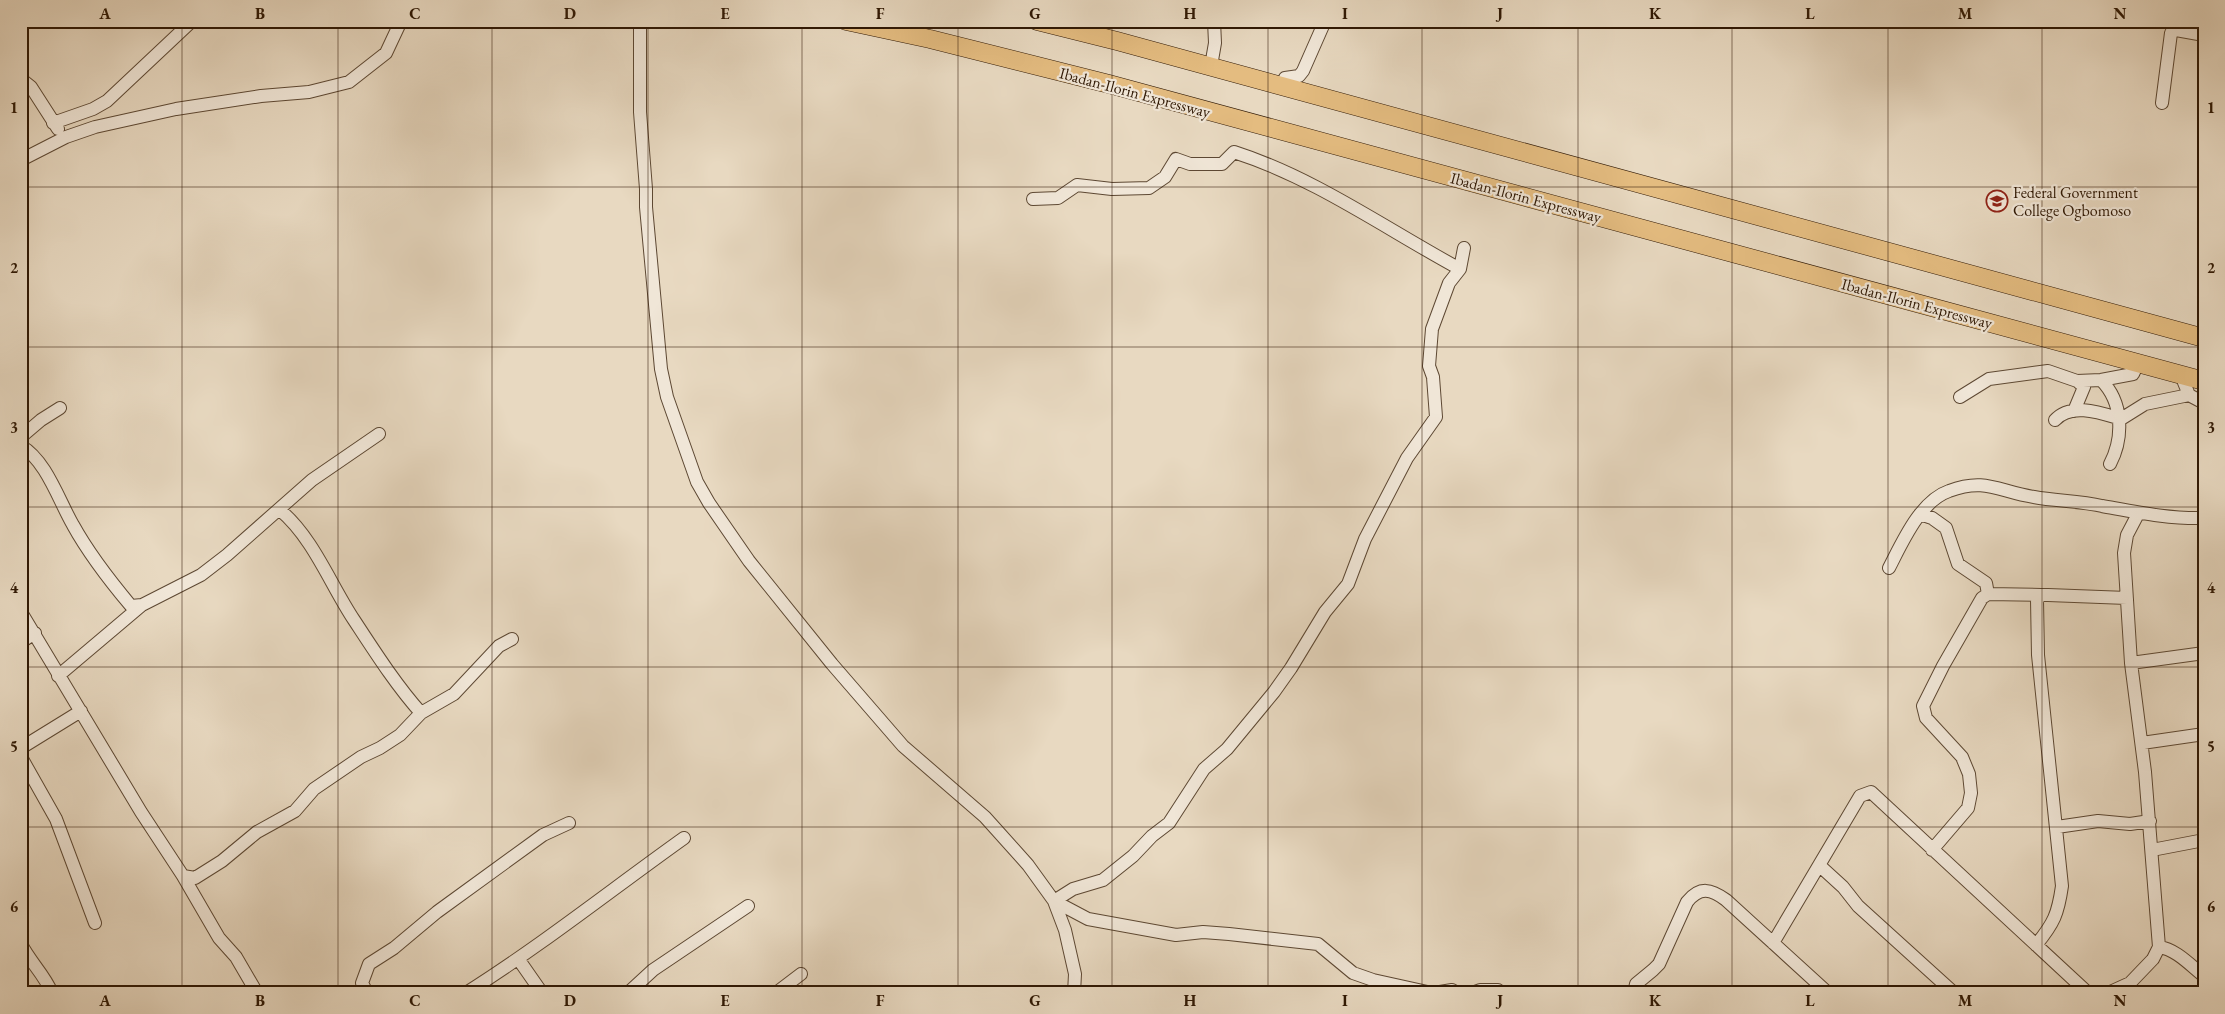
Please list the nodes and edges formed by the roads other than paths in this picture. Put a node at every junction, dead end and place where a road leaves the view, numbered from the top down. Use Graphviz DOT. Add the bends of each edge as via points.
graph roads {
  1 [pos="192,21"];
  2 [pos="402,21"];
  3 [pos="640,21"];
  4 [pos="846,21"];
  5 [pos="1037,21"];
  6 [pos="1214,21"];
  7 [pos="1325,21"];
  8 [pos="1096,28"];
  9 [pos="2198,29"];
  10 [pos="1211,66"];
  11 [pos="21,79"];
  12 [pos="1283,86"];
  13 [pos="2162,103"];
  14 [pos="53,124"];
  15 [pos="66,137"];
  16 [pos="21,160"];
  17 [pos="1033,199"];
  18 [pos="1464,248"];
  19 [pos="1460,269"];
  20 [pos="2204,338"];
  21 [pos="2138,363"];
  22 [pos="2181,375"];
  23 [pos="2101,380"];
  24 [pos="2078,381"];
  25 [pos="2204,381"];
  26 [pos="2190,395"];
  27 [pos="1960,397"];
  28 [pos="2204,403"];
  29 [pos="60,408"];
  30 [pos="2074,411"];
  31 [pos="2121,419"];
  32 [pos="2055,420"];
  33 [pos="379,434"];
  34 [pos="21,437"];
  35 [pos="21,446"];
  36 [pos="2110,464"];
  37 [pos="280,510"];
  38 [pos="1920,514"];
  39 [pos="2138,514"];
  40 [pos="2204,518"];
  41 [pos="1889,568"];
  42 [pos="1988,594"];
  43 [pos="2041,595"];
  44 [pos="2127,598"];
  45 [pos="142,605"];
  46 [pos="21,612"];
  47 [pos="35,633"];
  48 [pos="512,639"];
  49 [pos="21,642"];
  50 [pos="2204,653"];
  51 [pos="2131,663"];
  52 [pos="58,676"];
  53 [pos="81,711"];
  54 [pos="421,713"];
  55 [pos="2204,734"];
  56 [pos="2142,743"];
  57 [pos="21,748"];
  58 [pos="21,757"];
  59 [pos="2150,821"];
  60 [pos="569,823"];
  61 [pos="2057,827"];
  62 [pos="684,838"];
  63 [pos="2204,840"];
  64 [pos="1932,850"];
  65 [pos="2152,850"];
  66 [pos="1820,866"];
  67 [pos="183,876"];
  68 [pos="1054,900"];
  69 [pos="748,906"];
  70 [pos="95,923"];
  71 [pos="1773,943"];
  72 [pos="21,944"];
  73 [pos="2036,945"];
  74 [pos="2159,947"];
  75 [pos="519,960"];
  76 [pos="25,963"];
  77 [pos="801,974"];
  78 [pos="2204,976"];
  79 [pos="1814,988"];
  80 [pos="1498,990"];
  81 [pos="52,993"];
  82 [pos="257,993"];
  83 [pos="367,993"];
  84 [pos="466,993"];
  85 [pos="542,993"];
  86 [pos="628,993"];
  87 [pos="776,993"];
  88 [pos="1074,993"];
  89 [pos="1433,993"];
  90 [pos="1457,993"];
  91 [pos="1472,993"];
  92 [pos="1634,993"];
  93 [pos="1828,993"];
  94 [pos="1954,993"];
  95 [pos="2088,993"];
  96 [pos="2108,993"];
  1 -- 14 [label="street" via="107,101"];
  2 -- 15 [label="street" via="386,53 349,82 309,92 176,109"];
  3 -- 68 [label="street" via="640,112 661,369 667,397 698,482 749,561 832,664 903,746 985,817"];
  4 -- 21 [label="highway, Ibadan-Ilorin Expressway" via="1118,87"];
  5 -- 8 [label="highway"];
  6 -- 10 [label="street"];
  7 -- 12 [label="street" via="1303,71 1299,76 1285,78"];
  8 -- 10 [label="highway"];
  9 -- 13 [label="street" via="2171,33"];
  10 -- 12 [label="highway"];
  11 -- 14 [label="street" via="31,87"];
  12 -- 20 [label="highway"];
  14 -- 15 [label="street"];
  15 -- 16 [label="street"];
  17 -- 19 [label="street" via="1058,198 1078,185 1112,189 1149,188 1165,176 1176,158 1190,164 1222,164 1234,152 1267,163 1338,199"];
  18 -- 19 [label="street"];
  19 -- 68 [label="street" via="1449,283 1432,329 1429,366 1436,417 1407,458 1365,539 1348,584 1325,612 1292,668 1227,749 1204,769 1169,823 1103,880 1073,889"];
  21 -- 22 [label="highway, Ibadan-Ilorin Expressway"];
  21 -- 23 [label="street" via="2133,374"];
  22 -- 25 [label="highway, Ibadan-Ilorin Expressway"];
  22 -- 26 [label="street"];
  23 -- 24 [label="street"];
  23 -- 31 [label="street" via="2109,388"];
  24 -- 27 [label="street" via="2048,371 1989,379"];
  24 -- 30 [label="street" via="2084,387"];
  26 -- 28 [label="street"];
  26 -- 31 [label="street" via="2145,404"];
  29 -- 34 [label="street"];
  30 -- 31 [label="street" via="2096,411"];
  30 -- 32 [label="street"];
  31 -- 36 [label="street"];
  33 -- 37 [label="street" via="312,480"];
  35 -- 45 [label="street" via="40,465 73,526 106,575 131,606"];
  37 -- 45 [label="street" via="201,575"];
  37 -- 54 [label="street" via="291,519 322,563 354,620"];
  38 -- 39 [label="street" via="1948,491 1976,483 2033,497 2101,505"];
  38 -- 41 [label="street"];
  38 -- 42 [label="street" via="1946,528 1958,564 1986,583"];
  39 -- 40 [label="street"];
  39 -- 44 [label="street" via="2127,535 2124,553"];
  42 -- 43 [label="street"];
  42 -- 64 [label="street" via="1982,598 1923,706 1926,718 1962,757 1969,774 1971,793 1968,808"];
  43 -- 44 [label="street"];
  43 -- 61 [label="street" via="2036,607 2038,655"];
  44 -- 51 [label="street"];
  45 -- 52 [label="street"];
  46 -- 47 [label="street"];
  47 -- 49 [label="street"];
  47 -- 52 [label="street"];
  48 -- 54 [label="street" via="499,646 454,694"];
  50 -- 51 [label="street"];
  51 -- 56 [label="street"];
  52 -- 53 [label="street"];
  53 -- 57 [label="street"];
  53 -- 67 [label="street"];
  54 -- 67 [label="street" via="400,735 314,789 295,810 257,832 222,861 195,878"];
  55 -- 56 [label="street"];
  56 -- 59 [label="street"];
  58 -- 70 [label="street" via="56,819"];
  59 -- 61 [label="street" via="2130,824 2098,821"];
  59 -- 65 [label="street"];
  60 -- 83 [label="street" via="543,835 369,964 362,984"];
  61 -- 73 [label="street" via="2062,886 2058,911 2050,928"];
  62 -- 75 [label="street"];
  63 -- 65 [label="street"];
  64 -- 66 [label="street" via="1870,792 1860,796"];
  64 -- 73 [label="street"];
  65 -- 74 [label="street"];
  66 -- 71 [label="street"];
  66 -- 94 [label="street" via="1858,906"];
  67 -- 82 [label="street" via="219,938 236,957"];
  68 -- 88 [label="street" via="1070,946 1075,974"];
  68 -- 89 [label="street" via="1088,919 1176,935 1203,932 1318,944 1354,973"];
  69 -- 86 [label="street" via="653,970"];
  71 -- 79 [label="street"];
  71 -- 92 [label="street" via="1717,894 1710,890 1698,892 1687,902 1659,964 1636,984"];
  72 -- 76 [label="street"];
  73 -- 95 [label="street"];
  74 -- 78 [label="street" via="2174,952"];
  74 -- 96 [label="street" via="2153,959 2130,983"];
  75 -- 84 [label="street"];
  75 -- 85 [label="street"];
  76 -- 81 [label="street" via="37,965"];
  77 -- 87 [label="street"];
  79 -- 93 [label="street"];
  80 -- 91 [label="street"];
  89 -- 90 [label="street" via="1452,990"];
}
